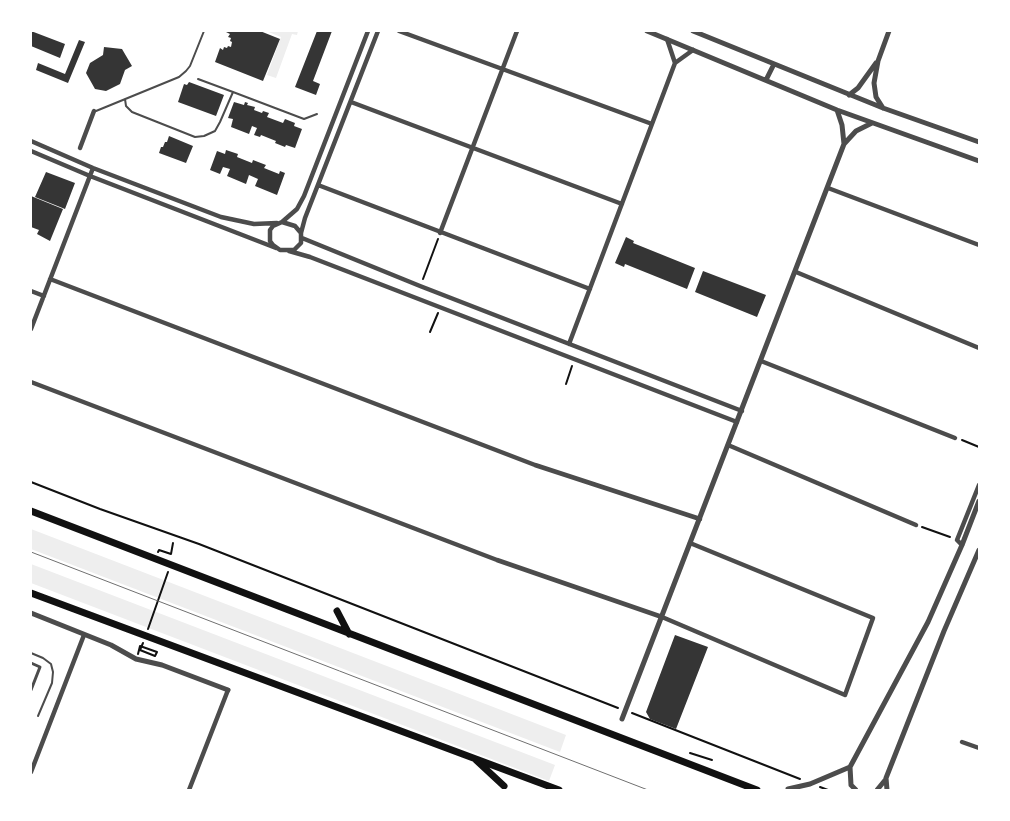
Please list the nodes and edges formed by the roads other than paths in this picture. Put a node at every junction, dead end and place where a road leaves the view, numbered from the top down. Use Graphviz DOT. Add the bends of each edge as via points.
graph roads {
  1 [pos="368,31"];
  2 [pos="378,31"];
  3 [pos="399,31"];
  4 [pos="517,31"];
  5 [pos="647,31"];
  6 [pos="693,31"];
  7 [pos="889,31"];
  8 [pos="202,32"];
  9 [pos="667,39"];
  10 [pos="693,50"];
  11 [pos="878,61"];
  12 [pos="675,63"];
  13 [pos="774,64"];
  14 [pos="503,68"];
  15 [pos="198,79"];
  16 [pos="766,80"];
  17 [pos="233,92"];
  18 [pos="849,95"];
  19 [pos="125,98"];
  20 [pos="351,102"];
  21 [pos="883,108"];
  22 [pos="837,110"];
  23 [pos="94,111"];
  24 [pos="317,114"];
  25 [pos="872,123"];
  26 [pos="652,124"];
  27 [pos="31,141"];
  28 [pos="979,142"];
  29 [pos="844,144"];
  30 [pos="80,148"];
  31 [pos="473,148"];
  32 [pos="31,151"];
  33 [pos="979,161"];
  34 [pos="93,168"];
  35 [pos="90,176"];
  36 [pos="318,185"];
  37 [pos="828,188"];
  38 [pos="622,204"];
  39 [pos="280,223"];
  40 [pos="440,232"];
  41 [pos="302,235"];
  42 [pos="979,246"];
  43 [pos="276,248"];
  44 [pos="289,251"];
  45 [pos="796,272"];
  46 [pos="50,279"];
  47 [pos="590,288"];
  48 [pos="31,290"];
  49 [pos="44,296"];
  50 [pos="464,303"];
  51 [pos="460,315"];
  52 [pos="31,329"];
  53 [pos="569,344"];
  54 [pos="979,348"];
  55 [pos="761,361"];
  56 [pos="31,382"];
  57 [pos="742,411"];
  58 [pos="737,422"];
  59 [pos="955,438"];
  60 [pos="728,445"];
  61 [pos="979,485"];
  62 [pos="979,501"];
  63 [pos="31,511"];
  64 [pos="700,519"];
  65 [pos="916,525"];
  66 [pos="690,543"];
  67 [pos="962,545"];
  68 [pos="979,550"];
  69 [pos="31,593"];
  70 [pos="337,611"];
  71 [pos="31,613"];
  72 [pos="662,617"];
  73 [pos="349,634"];
  74 [pos="84,635"];
  75 [pos="31,653"];
  76 [pos="31,663"];
  77 [pos="31,690"];
  78 [pos="228,690"];
  79 [pos="38,716"];
  80 [pos="622,719"];
  81 [pos="962,742"];
  82 [pos="979,748"];
  83 [pos="472,756"];
  84 [pos="850,767"];
  85 [pos="31,772"];
  86 [pos="886,778"];
  87 [pos="504,786"];
  88 [pos="788,789"];
  89 [pos="189,790"];
  90 [pos="559,790"];
  91 [pos="757,790"];
  92 [pos="856,790"];
  93 [pos="877,790"];
  94 [pos="887,790"];
  1 -- 39 [label="street" via="304,196 297,209"];
  2 -- 20 [label="street"];
  3 -- 14 [label="street"];
  4 -- 14 [label="street"];
  5 -- 9 [label="street"];
  6 -- 13 [label="street"];
  7 -- 11 [label="street"];
  8 -- 19 [label="lane" via="186,71 179,77"];
  9 -- 10 [label="street"];
  9 -- 12 [label="street"];
  10 -- 12 [label="street"];
  10 -- 16 [label="street"];
  11 -- 18 [label="street"];
  11 -- 21 [label="street" via="874,83 876,97"];
  12 -- 26 [label="street"];
  13 -- 16 [label="street"];
  13 -- 18 [label="street"];
  14 -- 26 [label="street"];
  14 -- 31 [label="street"];
  15 -- 17 [label="lane"];
  16 -- 22 [label="street"];
  17 -- 19 [label="lane" via="215,131 195,137 132,112 126,106"];
  17 -- 24 [label="lane" via="304,119"];
  18 -- 21 [label="street"];
  19 -- 23 [label="lane"];
  20 -- 31 [label="street"];
  20 -- 36 [label="street"];
  21 -- 28 [label="street"];
  22 -- 25 [label="street"];
  22 -- 29 [label="street"];
  23 -- 30 [label="street"];
  25 -- 29 [label="street" via="856,131"];
  25 -- 33 [label="street"];
  26 -- 38 [label="street"];
  27 -- 34 [label="street"];
  29 -- 37 [label="street"];
  31 -- 38 [label="street"];
  31 -- 40 [label="street"];
  32 -- 35 [label="street"];
  34 -- 35 [label="street"];
  34 -- 39 [label="street" via="221,217 254,224"];
  35 -- 43 [label="street"];
  35 -- 46 [label="street"];
  36 -- 40 [label="street"];
  36 -- 41 [label="street"];
  37 -- 42 [label="street"];
  37 -- 45 [label="street"];
  38 -- 47 [label="street"];
  39 -- 41 [label="street" via="295,226"];
  39 -- 43 [label="street" via="270,230 269,236"];
  40 -- 47 [label="street"];
  41 -- 44 [label="street" via="298,248"];
  41 -- 50 [label="street"];
  43 -- 44 [label="street"];
  44 -- 51 [label="street"];
  45 -- 54 [label="street"];
  45 -- 55 [label="street"];
  46 -- 49 [label="street"];
  46 -- 64 [label="street" via="535,465"];
  47 -- 53 [label="street"];
  48 -- 49 [label="street"];
  49 -- 52 [label="street"];
  50 -- 51 [label="street"];
  50 -- 53 [label="street"];
  51 -- 58 [label="street"];
  53 -- 57 [label="street"];
  55 -- 57 [label="street"];
  55 -- 59 [label="street"];
  56 -- 72 [label="street" via="498,560"];
  57 -- 58 [label="street"];
  58 -- 60 [label="street"];
  60 -- 64 [label="street"];
  60 -- 65 [label="street"];
  61 -- 67 [label="street" via="957,540"];
  62 -- 67 [label="street"];
  63 -- 73 [label="highway"];
  64 -- 66 [label="street"];
  66 -- 72 [label="street"];
  66 -- 72 [label="street" via="874,618 845,695"];
  67 -- 84 [label="street" via="928,622"];
  68 -- 86 [label="street"];
  69 -- 83 [label="highway"];
  70 -- 73 [label="highway"];
  71 -- 74 [label="street"];
  72 -- 80 [label="street"];
  73 -- 91 [label="highway"];
  74 -- 78 [label="street" via="136,659 162,665"];
  74 -- 85 [label="street"];
  75 -- 79 [label="lane" via="51,664 53,672 52,683"];
  76 -- 77 [label="street" via="40,667"];
  78 -- 89 [label="street"];
  81 -- 82 [label="street"];
  83 -- 87 [label="highway"];
  83 -- 90 [label="highway"];
  84 -- 88 [label="street" via="810,784"];
  84 -- 92 [label="street" via="851,785"];
  86 -- 93 [label="street"];
  86 -- 94 [label="street"];
}
